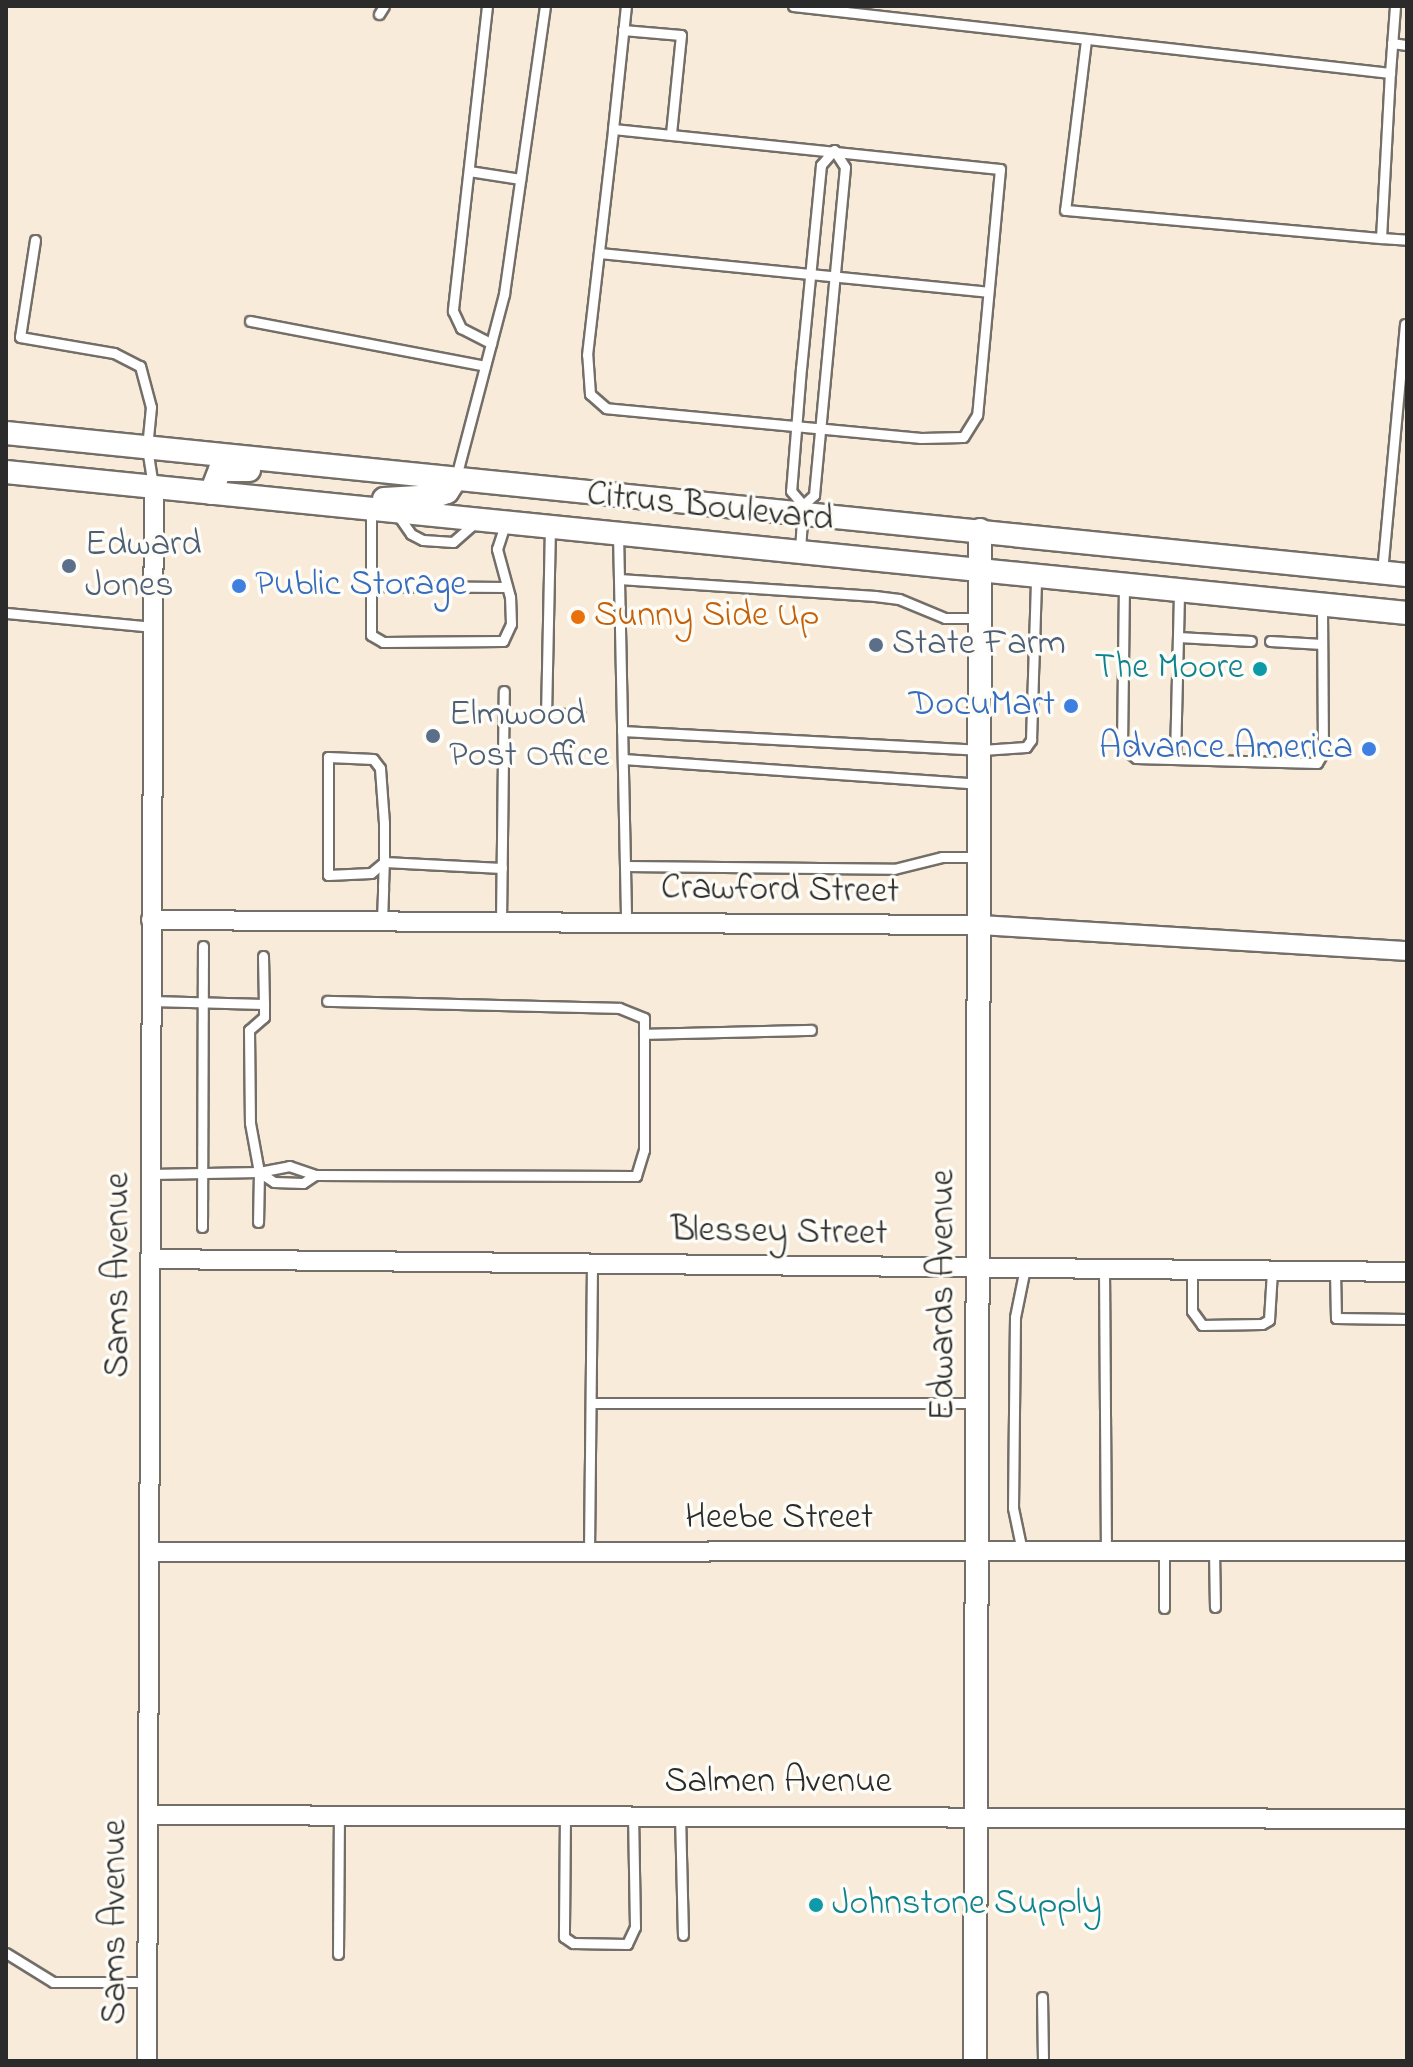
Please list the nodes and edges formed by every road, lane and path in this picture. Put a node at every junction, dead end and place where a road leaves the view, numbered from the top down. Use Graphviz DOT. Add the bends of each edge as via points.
graph roads {
  1 [pos="487,6"];
  2 [pos="545,6"];
  3 [pos="626,6"];
  4 [pos="793,6"];
  5 [pos="1395,6"];
  6 [pos="623,30"];
  7 [pos="1086,40"];
  8 [pos="1392,43"];
  9 [pos="1407,45"];
  10 [pos="1390,73"];
  11 [pos="613,129"];
  12 [pos="671,134"];
  13 [pos="834,150"];
  14 [pos="469,171"];
  15 [pos="520,179"];
  16 [pos="1381,238"];
  17 [pos="35,240"];
  18 [pos="1407,240"];
  19 [pos="599,253"];
  20 [pos="810,275"];
  21 [pos="835,277"];
  22 [pos="988,292"];
  23 [pos="250,321"];
  24 [pos="1405,324"];
  25 [pos="491,343"];
  26 [pos="485,366"];
  27 [pos="796,426"];
  28 [pos="820,428"];
  29 [pos="6,433"];
  30 [pos="147,448"];
  31 [pos="349,469"];
  32 [pos="6,472"];
  33 [pos="455,480"];
  34 [pos="154,488"];
  35 [pos="211,493"];
  36 [pos="371,509"];
  37 [pos="803,509"];
  38 [pos="506,522"];
  39 [pos="550,526"];
  40 [pos="980,530"];
  41 [pos="618,533"];
  42 [pos="799,551"];
  43 [pos="980,570"];
  44 [pos="1382,572"];
  45 [pos="1036,575"];
  46 [pos="1407,575"];
  47 [pos="619,579"];
  48 [pos="1124,584"];
  49 [pos="371,586"];
  50 [pos="506,587"];
  51 [pos="1179,588"];
  52 [pos="1322,604"];
  53 [pos="6,613"];
  54 [pos="1407,613"];
  55 [pos="980,618"];
  56 [pos="155,627"];
  57 [pos="1178,637"];
  58 [pos="1251,641"];
  59 [pos="1270,641"];
  60 [pos="1322,644"];
  61 [pos="504,691"];
  62 [pos="580,715"];
  63 [pos="622,731"];
  64 [pos="982,750"];
  65 [pos="1175,758"];
  66 [pos="623,759"];
  67 [pos="981,784"];
  68 [pos="981,857"];
  69 [pos="384,862"];
  70 [pos="625,866"];
  71 [pos="502,868"];
  72 [pos="151,920"];
  73 [pos="382,921"];
  74 [pos="501,921"];
  75 [pos="626,922"];
  76 [pos="981,925"];
  77 [pos="203,946"];
  78 [pos="1407,951"];
  79 [pos="263,956"];
  80 [pos="151,1001"];
  81 [pos="327,1001"];
  82 [pos="203,1002"];
  83 [pos="264,1004"];
  84 [pos="811,1030"];
  85 [pos="644,1034"];
  86 [pos="259,1172"];
  87 [pos="203,1173"];
  88 [pos="151,1174"];
  89 [pos="315,1175"];
  90 [pos="258,1222"];
  91 [pos="202,1227"];
  92 [pos="151,1259"];
  93 [pos="592,1263"];
  94 [pos="978,1267"];
  95 [pos="1025,1268"];
  96 [pos="1104,1269"];
  97 [pos="1192,1270"];
  98 [pos="1272,1270"];
  99 [pos="1335,1271"];
  100 [pos="1407,1272"];
  101 [pos="1407,1319"];
  102 [pos="591,1403"];
  103 [pos="977,1403"];
  104 [pos="589,1551"];
  105 [pos="976,1551"];
  106 [pos="1022,1551"];
  107 [pos="1106,1551"];
  108 [pos="1164,1551"];
  109 [pos="1214,1551"];
  110 [pos="1407,1551"];
  111 [pos="152,1552"];
  112 [pos="1215,1607"];
  113 [pos="1164,1608"];
  114 [pos="565,1814"];
  115 [pos="633,1814"];
  116 [pos="680,1814"];
  117 [pos="149,1815"];
  118 [pos="339,1815"];
  119 [pos="976,1817"];
  120 [pos="1407,1819"];
  121 [pos="683,1935"];
  122 [pos="6,1953"];
  123 [pos="338,1954"];
  124 [pos="147,1982"];
  125 [pos="1042,1997"];
  126 [pos="147,2061"];
  127 [pos="975,2061"];
  128 [pos="1043,2061"];
  1 -- 14 [label="lane"];
  2 -- 15 [label="lane"];
  3 -- 6 [label="lane"];
  4 -- 7 [label="lane"];
  5 -- 8 [label="lane"];
  6 -- 11 [label="lane"];
  6 -- 12 [label="lane" via="681,35"];
  7 -- 10 [label="lane"];
  7 -- 16 [label="lane" via="1065,210"];
  8 -- 9 [label="lane"];
  8 -- 10 [label="lane"];
  10 -- 16 [label="lane"];
  11 -- 12 [label="lane"];
  11 -- 19 [label="lane"];
  12 -- 13 [label="lane"];
  13 -- 20 [label="lane" via="821,165"];
  13 -- 21 [label="lane" via="845,167"];
  13 -- 22 [label="lane" via="1000,169"];
  14 -- 15 [label="lane"];
  14 -- 25 [label="lane" via="453,311 461,328"];
  15 -- 25 [label="lane" via="504,294"];
  16 -- 18 [label="lane"];
  17 -- 30 [label="lane" via="20,337 114,353 140,366 151,407"];
  19 -- 20 [label="lane"];
  19 -- 27 [label="lane" via="587,355 590,394 606,408"];
  20 -- 21 [label="lane"];
  20 -- 27 [label="lane"];
  21 -- 22 [label="lane"];
  21 -- 28 [label="lane"];
  22 -- 28 [label="lane" via="977,415 963,437"];
  23 -- 26 [label="lane"];
  24 -- 44 [label="lane"];
  25 -- 26 [label="lane"];
  26 -- 33 [label="lane"];
  27 -- 28 [label="lane"];
  27 -- 37 [label="lane" via="791,491"];
  28 -- 37 [label="lane" via="814,495"];
  29 -- 30 [label="street, Citrus Boulevard"];
  30 -- 31 [label="street, Citrus Boulevard"];
  30 -- 34 [label="lane"];
  31 -- 33 [label="street, Citrus Boulevard"];
  31 -- 35 [label="street" via="324,476 224,468"];
  32 -- 34 [label="street, Citrus Boulevard"];
  33 -- 36 [label="street" via="447,492 390,497"];
  33 -- 37 [label="street, Citrus Boulevard"];
  34 -- 35 [label="street, Citrus Boulevard"];
  34 -- 56 [label="street, Sams Avenue"];
  35 -- 36 [label="street, Citrus Boulevard"];
  36 -- 38 [label="street, Citrus Boulevard"];
  36 -- 49 [label="lane"];
  37 -- 40 [label="street, Citrus Boulevard"];
  37 -- 42 [label="lane"];
  38 -- 39 [label="street, Citrus Boulevard"];
  38 -- 50 [label="lane" via="497,549"];
  39 -- 41 [label="street, Citrus Boulevard"];
  39 -- 62 [label="lane" via="546,713"];
  40 -- 43 [label="street, Edwards Avenue"];
  40 -- 44 [label="street, Citrus Boulevard"];
  41 -- 42 [label="street, Citrus Boulevard"];
  41 -- 47 [label="lane"];
  42 -- 43 [label="street, Citrus Boulevard"];
  43 -- 45 [label="street, Citrus Boulevard"];
  43 -- 55 [label="street, Edwards Avenue"];
  44 -- 46 [label="street, Citrus Boulevard"];
  45 -- 48 [label="street, Citrus Boulevard"];
  45 -- 64 [label="lane" via="1031,740 1026,747"];
  47 -- 55 [label="lane" via="875,596 899,599 945,618"];
  47 -- 63 [label="lane"];
  48 -- 51 [label="street, Citrus Boulevard"];
  48 -- 65 [label="lane" via="1122,747 1136,758"];
  49 -- 50 [label="lane"];
  49 -- 50 [label="lane" via="371,635 383,642 503,641 511,624"];
  51 -- 52 [label="street, Citrus Boulevard"];
  51 -- 57 [label="lane"];
  52 -- 54 [label="street, Citrus Boulevard"];
  52 -- 60 [label="lane"];
  53 -- 56 [label="lane"];
  55 -- 64 [label="street, Edwards Avenue"];
  56 -- 72 [label="street, Sams Avenue"];
  57 -- 58 [label="lane"];
  57 -- 65 [label="lane"];
  59 -- 60 [label="lane"];
  60 -- 65 [label="lane" via="1323,753 1317,763"];
  61 -- 71 [label="lane"];
  63 -- 64 [label="lane"];
  63 -- 66 [label="lane"];
  64 -- 67 [label="street, Edwards Avenue"];
  66 -- 67 [label="lane"];
  66 -- 70 [label="lane"];
  67 -- 68 [label="street, Edwards Avenue"];
  68 -- 70 [label="lane" via="942,857 894,869"];
  68 -- 76 [label="street, Edwards Avenue"];
  69 -- 69 [label="lane" via="380,768 373,759 328,757 328,875 371,873"];
  69 -- 71 [label="lane"];
  69 -- 73 [label="lane"];
  70 -- 75 [label="lane"];
  71 -- 74 [label="lane"];
  72 -- 73 [label="street, Crawford Street"];
  72 -- 80 [label="street, Sams Avenue"];
  73 -- 74 [label="street, Crawford Street"];
  74 -- 75 [label="street, Crawford Street"];
  75 -- 76 [label="street, Crawford Street"];
  76 -- 78 [label="street, Crawford Street"];
  76 -- 94 [label="street, Edwards Avenue"];
  77 -- 82 [label="lane"];
  79 -- 83 [label="lane"];
  80 -- 82 [label="lane"];
  80 -- 88 [label="street, Sams Avenue"];
  81 -- 85 [label="lane" via="619,1008 644,1018"];
  82 -- 83 [label="lane"];
  82 -- 87 [label="lane"];
  83 -- 86 [label="lane" via="264,1017 249,1030 250,1123"];
  84 -- 85 [label="lane"];
  85 -- 89 [label="lane" via="644,1150 636,1176"];
  86 -- 87 [label="lane"];
  86 -- 89 [label="lane" via="289,1166"];
  86 -- 89 [label="lane" via="274,1182 303,1183"];
  86 -- 90 [label="lane"];
  87 -- 88 [label="lane"];
  87 -- 91 [label="lane"];
  88 -- 92 [label="street, Sams Avenue"];
  92 -- 93 [label="street, Blessey Street"];
  92 -- 111 [label="street, Sams Avenue"];
  93 -- 94 [label="street, Blessey Street"];
  93 -- 102 [label="lane"];
  94 -- 95 [label="street, Blessey Street"];
  94 -- 103 [label="street, Edwards Avenue"];
  95 -- 96 [label="street, Blessey Street"];
  95 -- 106 [label="lane" via="1015,1317 1013,1508"];
  96 -- 97 [label="street, Blessey Street"];
  96 -- 107 [label="lane"];
  97 -- 98 [label="street, Blessey Street"];
  97 -- 98 [label="lane" via="1192,1311 1202,1325 1269,1320"];
  98 -- 99 [label="street, Blessey Street"];
  99 -- 100 [label="street, Blessey Street"];
  99 -- 101 [label="lane" via="1336,1318"];
  102 -- 103 [label="lane"];
  102 -- 104 [label="lane"];
  103 -- 105 [label="street, Edwards Avenue"];
  104 -- 105 [label="street, Heebe Street"];
  104 -- 111 [label="street, Heebe Street"];
  105 -- 106 [label="street, Heebe Street"];
  105 -- 119 [label="street, Edwards Avenue"];
  106 -- 107 [label="street, Heebe Street"];
  107 -- 108 [label="street, Heebe Street"];
  108 -- 109 [label="street, Heebe Street"];
  108 -- 113 [label="lane"];
  109 -- 110 [label="street, Heebe Street"];
  109 -- 112 [label="lane"];
  111 -- 117 [label="street, Sams Avenue"];
  114 -- 115 [label="street, Salmen Avenue"];
  114 -- 115 [label="lane" via="564,1937 573,1943 627,1944 635,1927"];
  114 -- 118 [label="street, Salmen Avenue"];
  115 -- 116 [label="street, Salmen Avenue"];
  116 -- 119 [label="street, Salmen Avenue"];
  116 -- 121 [label="lane"];
  117 -- 118 [label="street, Salmen Avenue"];
  117 -- 124 [label="street, Sams Avenue"];
  118 -- 123 [label="lane"];
  119 -- 120 [label="street, Salmen Avenue"];
  119 -- 127 [label="street, Edwards Avenue"];
  122 -- 124 [label="lane" via="53,1982"];
  124 -- 126 [label="street, Sams Avenue"];
  125 -- 128 [label="lane"];
}
